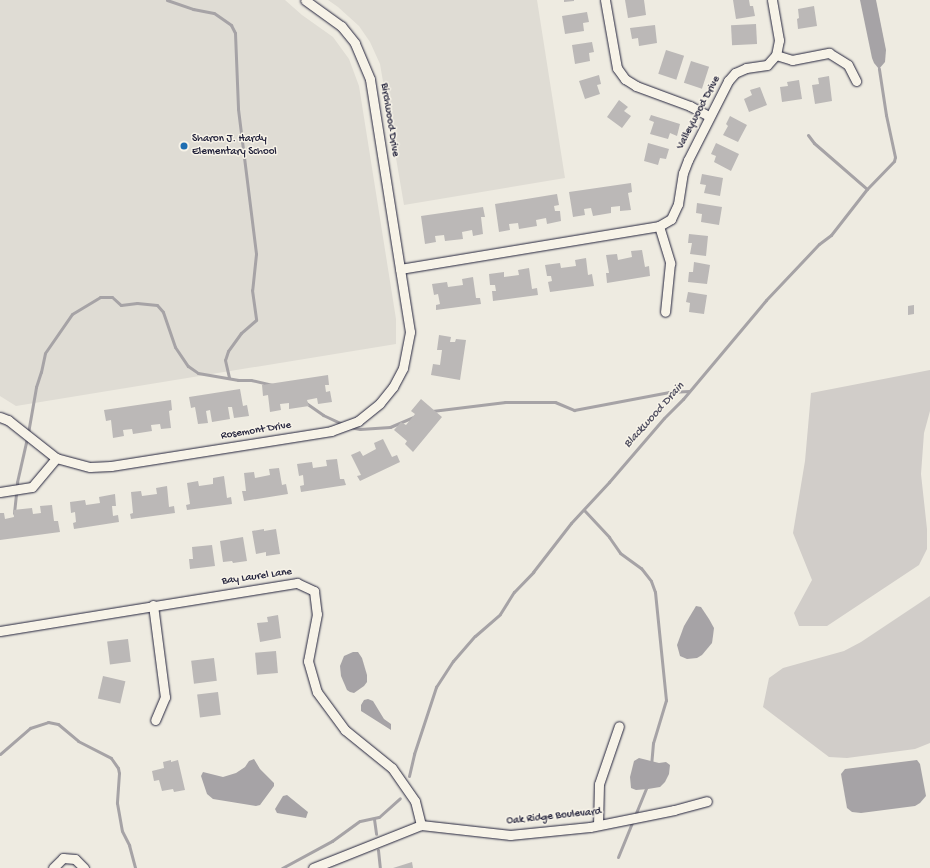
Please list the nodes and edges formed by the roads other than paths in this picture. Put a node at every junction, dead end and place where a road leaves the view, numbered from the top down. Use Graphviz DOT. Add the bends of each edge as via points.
graph roads {
  1 [pos="305,0"];
  2 [pos="604,0"];
  3 [pos="772,0"];
  4 [pos="776,54"];
  5 [pos="856,81"];
  6 [pos="709,116"];
  7 [pos="659,226"];
  8 [pos="400,269"];
  9 [pos="665,312"];
  10 [pos="0,417"];
  11 [pos="56,458"];
  12 [pos="0,492"];
  13 [pos="153,605"];
  14 [pos="0,631"];
  15 [pos="155,720"];
  16 [pos="619,726"];
  17 [pos="707,801"];
  18 [pos="420,825"];
  19 [pos="598,825"];
  20 [pos="53,868"];
  21 [pos="84,868"];
  22 [pos="314,868"];
  1 -- 8 [label="street, Birchwood Drive" via="341,26 355,44 370,79"];
  2 -- 6 [label="street" via="617,68 625,79"];
  3 -- 4 [label="street" via="779,40"];
  4 -- 5 [label="street" via="792,60 829,53 848,65"];
  4 -- 6 [label="street, Valleywood Drive" via="767,65 746,68 735,73"];
  6 -- 7 [label="street, Valleywood Drive" via="683,173 678,204 671,219"];
  7 -- 8 [label="street"];
  7 -- 9 [label="street" via="670,263"];
  8 -- 11 [label="street, Rosemont Drive" via="410,332 403,368 394,387 380,403 358,421 330,431 281,440 111,466 90,467"];
  10 -- 11 [label="street, Rosemont Drive" via="8,420"];
  11 -- 12 [label="street" via="32,487"];
  13 -- 14 [label="street, Bay Laurel Lane"];
  13 -- 15 [label="street" via="165,697"];
  13 -- 18 [label="street, Bay Laurel Lane" via="297,583 314,591 316,614 308,662 317,692 345,730 392,768 415,801"];
  16 -- 19 [label="street" via="599,784"];
  17 -- 19 [label="street, Oak Ridge Boulevard"];
  18 -- 19 [label="street, Oak Ridge Boulevard" via="510,835"];
  18 -- 22 [label="street, Oak Ridge Boulevard"];
  20 -- 21 [label="street" via="63,858 75,858"];
}
